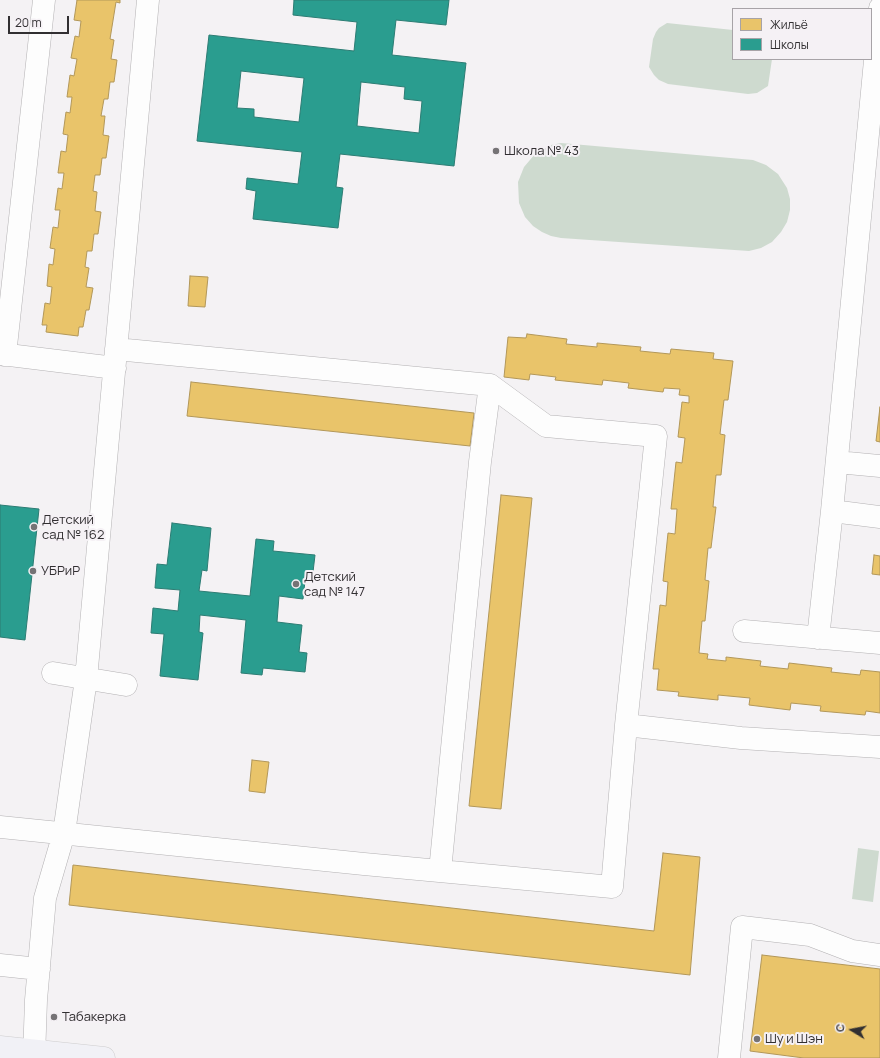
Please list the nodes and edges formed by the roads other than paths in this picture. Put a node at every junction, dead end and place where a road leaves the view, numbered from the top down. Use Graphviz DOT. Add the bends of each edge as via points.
graph roads {
  1 [pos="44,0"];
  2 [pos="148,0"];
  3 [pos="880,8"];
  4 [pos="2,355"];
  5 [pos="115,358"];
  6 [pos="490,385"];
  7 [pos="837,462"];
  8 [pos="880,466"];
  9 [pos="832,511"];
  10 [pos="880,517"];
  11 [pos="744,631"];
  12 [pos="818,638"];
  13 [pos="880,643"];
  14 [pos="53,673"];
  15 [pos="86,679"];
  16 [pos="126,685"];
  17 [pos="626,725"];
  18 [pos="880,747"];
  19 [pos="0,827"];
  20 [pos="64,833"];
  21 [pos="440,871"];
  22 [pos="880,955"];
  23 [pos="0,965"];
  24 [pos="39,969"];
  25 [pos="0,1047"];
  26 [pos="34,1054"];
  27 [pos="104,1058"];
  28 [pos="729,1058"];
  1 -- 4 [label="lane"];
  2 -- 5 [label="lane"];
  3 -- 7 [label="lane"];
  4 -- 5 [label="lane"];
  5 -- 6 [label="lane"];
  5 -- 15 [label="lane"];
  6 -- 17 [label="lane" via="546,426 656,436"];
  6 -- 21 [label="lane" via="480,462"];
  7 -- 8 [label="lane"];
  7 -- 9 [label="lane"];
  9 -- 10 [label="lane"];
  9 -- 12 [label="lane"];
  11 -- 12 [label="lane"];
  12 -- 13 [label="lane"];
  14 -- 15 [label="lane"];
  15 -- 16 [label="lane"];
  15 -- 20 [label="lane"];
  17 -- 18 [label="lane" via="741,738"];
  17 -- 21 [label="lane" via="612,887"];
  19 -- 20 [label="lane"];
  20 -- 21 [label="lane"];
  20 -- 24 [label="lane" via="45,898"];
  22 -- 28 [label="lane" via="852,951 810,935 742,927"];
  23 -- 24 [label="lane"];
  24 -- 26 [label="lane"];
  25 -- 26 [label="main road"];
  26 -- 27 [label="main road"];
}
